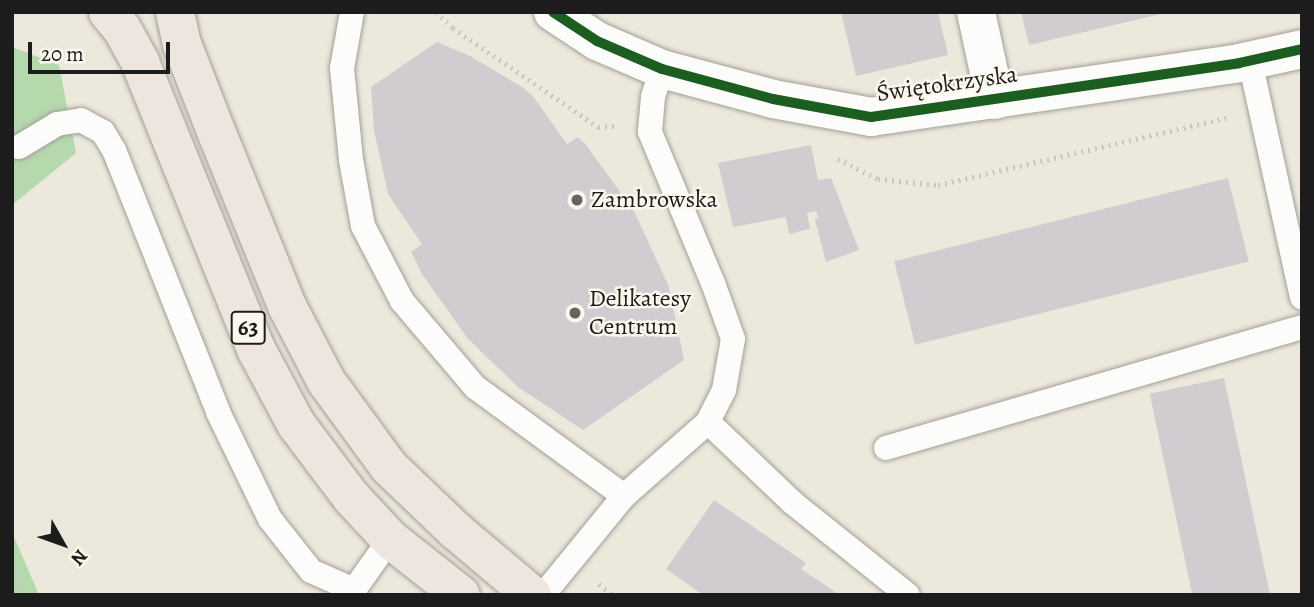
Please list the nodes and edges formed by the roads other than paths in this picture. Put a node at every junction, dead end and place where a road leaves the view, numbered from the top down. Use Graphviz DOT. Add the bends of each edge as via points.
graph roads {
  1 [pos="108,12"];
  2 [pos="175,12"];
  3 [pos="352,12"];
  4 [pos="553,12"];
  5 [pos="976,12"];
  6 [pos="1302,49"];
  7 [pos="1245,62"];
  8 [pos="662,69"];
  9 [pos="995,100"];
  10 [pos="19,147"];
  11 [pos="1302,297"];
  12 [pos="1302,327"];
  13 [pos="708,422"];
  14 [pos="886,448"];
  15 [pos="624,496"];
  16 [pos="390,540"];
  17 [pos="354,592"];
  18 [pos="461,595"];
  19 [pos="532,595"];
  20 [pos="543,595"];
  21 [pos="908,595"];
  1 -- 16 [label="main road, 63" via="140,62 257,349 291,413 351,497"];
  2 -- 19 [label="main road, 63" via="182,44 231,168 288,306 326,381 390,467"];
  3 -- 15 [label="lane" via="342,68 351,160 363,226 402,301 475,387"];
  4 -- 8 [label="street, Świętokrzyska" via="597,40"];
  5 -- 9 [label="street"];
  6 -- 7 [label="street, Świętokrzyska"];
  7 -- 9 [label="street, Świętokrzyska"];
  7 -- 11 [label="lane"];
  8 -- 9 [label="street, Świętokrzyska" via="774,99 871,117"];
  8 -- 13 [label="lane" via="653,97 650,132 733,339 724,390"];
  10 -- 17 [label="lane" via="57,124 81,120 103,132 218,412 270,519 311,571"];
  12 -- 14 [label="lane"];
  13 -- 15 [label="lane"];
  13 -- 21 [label="lane" via="793,503"];
  15 -- 20 [label="lane"];
  16 -- 17 [label="lane"];
  16 -- 18 [label="main road, 63"];
}
